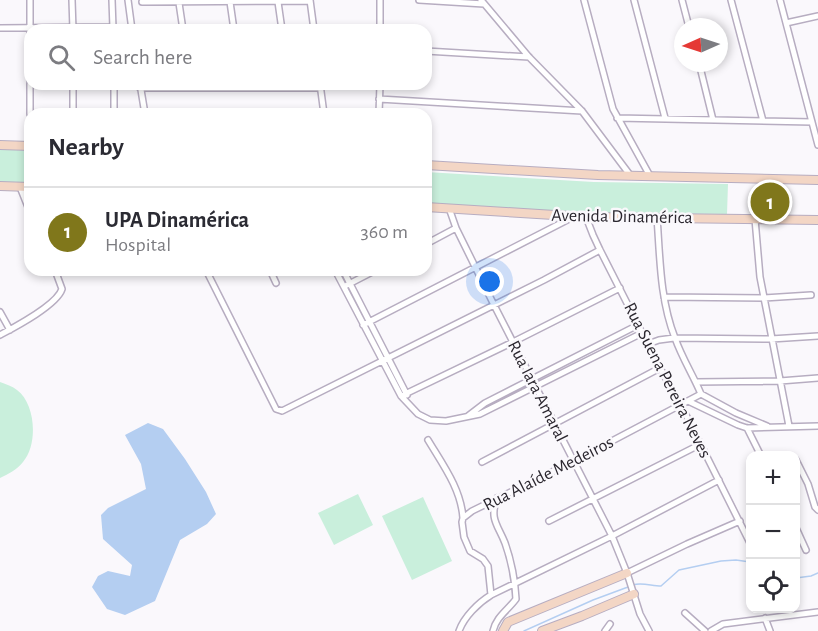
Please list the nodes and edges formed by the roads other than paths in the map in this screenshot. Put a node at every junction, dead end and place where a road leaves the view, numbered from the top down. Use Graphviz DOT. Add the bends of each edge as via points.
graph roads {
  1 [pos="30,0"];
  2 [pos="72,0"];
  3 [pos="112,0"];
  4 [pos="128,0"];
  5 [pos="310,0"];
  6 [pos="380,0"];
  7 [pos="418,0"];
  8 [pos="584,0"];
  9 [pos="634,0"];
  10 [pos="682,0"];
  11 [pos="731,0"];
  12 [pos="780,0"];
  13 [pos="254,1"];
  14 [pos="142,2"];
  15 [pos="230,2"];
  16 [pos="278,2"];
  17 [pos="482,2"];
  18 [pos="179,3"];
  19 [pos="818,16"];
  20 [pos="687,18"];
  21 [pos="30,24"];
  22 [pos="73,24"];
  23 [pos="112,24"];
  24 [pos="131,24"];
  25 [pos="182,24"];
  26 [pos="233,24"];
  27 [pos="281,24"];
  28 [pos="313,24"];
  29 [pos="380,24"];
  30 [pos="786,24"];
  31 [pos="0,28"];
  32 [pos="24,28"];
  33 [pos="432,51"];
  34 [pos="529,57"];
  35 [pos="701,72"];
  36 [pos="30,90"];
  37 [pos="73,90"];
  38 [pos="114,90"];
  39 [pos="141,90"];
  40 [pos="321,90"];
  41 [pos="380,90"];
  42 [pos="379,99"];
  43 [pos="30,108"];
  44 [pos="73,108"];
  45 [pos="114,108"];
  46 [pos="144,108"];
  47 [pos="323,108"];
  48 [pos="379,108"];
  49 [pos="582,111"];
  50 [pos="617,118"];
  51 [pos="665,118"];
  52 [pos="713,120"];
  53 [pos="763,121"];
  54 [pos="812,122"];
  55 [pos="0,145"];
  56 [pos="818,145"];
  57 [pos="24,146"];
  58 [pos="432,165"];
  59 [pos="630,175"];
  60 [pos="651,176"];
  61 [pos="818,180"];
  62 [pos="0,186"];
  63 [pos="20,187"];
  64 [pos="24,187"];
  65 [pos="24,197"];
  66 [pos="432,207"];
  67 [pos="449,208"];
  68 [pos="574,216"];
  69 [pos="586,217"];
  70 [pos="657,217"];
  71 [pos="755,219"];
  72 [pos="818,220"];
  73 [pos="456,228"];
  74 [pos="432,241"];
  75 [pos="600,250"];
  76 [pos="476,267"];
  77 [pos="57,276"];
  78 [pos="209,276"];
  79 [pos="273,276"];
  80 [pos="339,276"];
  81 [pos="344,276"];
  82 [pos="365,276"];
  83 [pos="276,283"];
  84 [pos="346,286"];
  85 [pos="620,288"];
  86 [pos="811,295"];
  87 [pos="663,297"];
  88 [pos="764,298"];
  89 [pos="494,305"];
  90 [pos="0,312"];
  91 [pos="366,323"];
  92 [pos="638,325"];
  93 [pos="10,330"];
  94 [pos="642,333"];
  95 [pos="0,335"];
  96 [pos="818,336"];
  97 [pos="674,338"];
  98 [pos="771,339"];
  99 [pos="513,342"];
  100 [pos="648,344"];
  101 [pos="389,358"];
  102 [pos="383,361"];
  103 [pos="660,368"];
  104 [pos="818,378"];
  105 [pos="533,379"];
  106 [pos="780,381"];
  107 [pos="696,382"];
  108 [pos="536,386"];
  109 [pos="700,394"];
  110 [pos="404,395"];
  111 [pos="688,401"];
  112 [pos="681,405"];
  113 [pos="468,416"];
  114 [pos="555,422"];
  115 [pos="789,426"];
  116 [pos="818,426"];
  117 [pos="768,427"];
  118 [pos="747,428"];
  119 [pos="428,440"];
  120 [pos="700,444"];
  121 [pos="758,451"];
  122 [pos="574,461"];
  123 [pos="482,462"];
  124 [pos="800,467"];
  125 [pos="719,480"];
  126 [pos="497,498"];
  127 [pos="593,498"];
  128 [pos="462,507"];
  129 [pos="818,510"];
  130 [pos="470,512"];
  131 [pos="463,518"];
  132 [pos="740,520"];
  133 [pos="549,521"];
  134 [pos="746,534"];
  135 [pos="612,536"];
  136 [pos="800,538"];
  137 [pos="806,550"];
  138 [pos="628,576"];
  139 [pos="515,584"];
  140 [pos="634,592"];
  141 [pos="491,595"];
  142 [pos="818,612"];
  143 [pos="685,613"];
  144 [pos="765,618"];
  145 [pos="610,624"];
  146 [pos="459,631"];
  147 [pos="493,631"];
  148 [pos="503,631"];
  149 [pos="542,631"];
  150 [pos="605,631"];
  151 [pos="649,631"];
  152 [pos="705,631"];
  153 [pos="711,631"];
  154 [pos="770,631"];
  1 -- 21 [label="street"];
  2 -- 22 [label="street"];
  3 -- 23 [label="street"];
  4 -- 24 [label="street"];
  5 -- 16 [label="street"];
  5 -- 28 [label="street"];
  6 -- 29 [label="street"];
  7 -- 17 [label="street"];
  8 -- 50 [label="street"];
  9 -- 51 [label="street"];
  10 -- 20 [label="street"];
  11 -- 53 [label="street"];
  12 -- 30 [label="street"];
  13 -- 15 [label="street"];
  13 -- 16 [label="street"];
  14 -- 18 [label="street"];
  15 -- 18 [label="street"];
  15 -- 26 [label="street"];
  16 -- 27 [label="street"];
  17 -- 34 [label="street"];
  18 -- 25 [label="street"];
  19 -- 30 [label="street"];
  30 -- 54 [label="street"];
  31 -- 32 [label="street"];
  33 -- 34 [label="street"];
  34 -- 49 [label="street"];
  35 -- 52 [label="street"];
  36 -- 43 [label="street"];
  37 -- 44 [label="street"];
  38 -- 45 [label="street"];
  39 -- 46 [label="street"];
  40 -- 47 [label="street"];
  41 -- 42 [label="street"];
  42 -- 48 [label="street"];
  42 -- 49 [label="street"];
  49 -- 59 [label="street"];
  50 -- 51 [label="street"];
  50 -- 60 [label="street"];
  51 -- 52 [label="street"];
  52 -- 53 [label="street"];
  53 -- 54 [label="street"];
  54 -- 56 [label="street"];
  55 -- 57 [label="main road"];
  58 -- 59 [label="main road"];
  59 -- 60 [label="main road"];
  60 -- 61 [label="main road"];
  62 -- 63 [label="main road"];
  63 -- 64 [label="main road"];
  63 -- 65 [label="street"];
  66 -- 67 [label="main road, Avenida Dinamérica"];
  67 -- 68 [label="main road, Avenida Dinamérica"];
  67 -- 73 [label="street, Rua Iara Amaral"];
  68 -- 69 [label="main road, Avenida Dinamérica"];
  68 -- 76 [label="street"];
  69 -- 70 [label="main road, Avenida Dinamérica"];
  69 -- 75 [label="street, Rua Suena Pereira Neves"];
  70 -- 71 [label="main road, Avenida Dinamérica"];
  70 -- 87 [label="street"];
  71 -- 72 [label="main road, Avenida Dinamérica"];
  71 -- 88 [label="street"];
  73 -- 74 [label="street"];
  73 -- 76 [label="street, Rua Iara Amaral"];
  75 -- 85 [label="street, Rua Suena Pereira Neves"];
  75 -- 89 [label="street"];
  76 -- 89 [label="street, Rua Iara Amaral"];
  76 -- 91 [label="street"];
  77 -- 93 [label="street" via="62,289 58,297"];
  78 -- 102 [label="street" via="276,409 282,411 299,404"];
  79 -- 83 [label="street"];
  80 -- 84 [label="street"];
  81 -- 84 [label="street"];
  82 -- 84 [label="street"];
  84 -- 91 [label="street"];
  85 -- 92 [label="street, Rua Suena Pereira Neves"];
  85 -- 99 [label="street"];
  86 -- 88 [label="street"];
  87 -- 88 [label="street"];
  87 -- 97 [label="street"];
  88 -- 98 [label="street"];
  89 -- 99 [label="street, Rua Iara Amaral"];
  89 -- 101 [label="street"];
  90 -- 93 [label="street"];
  91 -- 101 [label="street"];
  91 -- 102 [label="street"];
  92 -- 94 [label="street, Rua Suena Pereira Neves"];
  92 -- 105 [label="street"];
  93 -- 95 [label="street"];
  94 -- 100 [label="street, Rua Suena Pereira Neves"];
  94 -- 108 [label="street"];
  96 -- 98 [label="street"];
  97 -- 98 [label="street"];
  97 -- 100 [label="street"];
  97 -- 107 [label="street"];
  98 -- 106 [label="street"];
  99 -- 105 [label="street, Rua Iara Amaral"];
  99 -- 110 [label="street"];
  100 -- 103 [label="street, Rua Suena Pereira Neves"];
  101 -- 102 [label="street"];
  101 -- 110 [label="street"];
  102 -- 110 [label="street"];
  103 -- 112 [label="street, Rua Suena Pereira Neves"];
  103 -- 114 [label="street"];
  104 -- 106 [label="street"];
  105 -- 108 [label="street, Rua Iara Amaral"];
  105 -- 113 [label="street"];
  106 -- 107 [label="street"];
  106 -- 115 [label="street"];
  107 -- 109 [label="street"];
  108 -- 113 [label="street" via="480,414"];
  108 -- 114 [label="street, Rua Iara Amaral"];
  109 -- 111 [label="street, Rua Alaíde Medeiros"];
  109 -- 117 [label="street"];
  110 -- 113 [label="street" via="418,414 430,420"];
  111 -- 112 [label="street, Rua Alaíde Medeiros"];
  111 -- 118 [label="street"];
  112 -- 120 [label="street, Rua Suena Pereira Neves"];
  112 -- 122 [label="street, Rua Alaíde Medeiros"];
  114 -- 122 [label="street, Rua Iara Amaral"];
  114 -- 123 [label="street"];
  115 -- 116 [label="street"];
  115 -- 117 [label="street"];
  117 -- 118 [label="street"];
  118 -- 121 [label="street"];
  119 -- 128 [label="street" via="454,481"];
  120 -- 125 [label="street, Rua Suena Pereira Neves"];
  120 -- 127 [label="street"];
  122 -- 126 [label="street, Rua Alaíde Medeiros"];
  122 -- 127 [label="street, Rua Iara Amaral"];
  124 -- 129 [label="street"];
  125 -- 132 [label="street, Rua Suena Pereira Neves"];
  125 -- 135 [label="street"];
  126 -- 130 [label="street, Rua Alaíde Medeiros"];
  126 -- 139 [label="street" via="493,509 495,522 505,543"];
  127 -- 133 [label="street"];
  127 -- 135 [label="street, Rua Iara Amaral"];
  128 -- 130 [label="street"];
  128 -- 131 [label="street"];
  130 -- 131 [label="street, Rua Alaíde Medeiros"];
  131 -- 141 [label="street, Rua Alaíde Medeiros" via="468,548 489,566"];
  132 -- 134 [label="street, Rua Suena Pereira Neves"];
  132 -- 138 [label="street" via="687,543"];
  135 -- 138 [label="street, Rua Iara Amaral"];
  135 -- 139 [label="street"];
  136 -- 137 [label="street"];
  138 -- 140 [label="street, Rua Iara Amaral"];
  138 -- 148 [label="main road" via="508,622"];
  139 -- 141 [label="street"];
  139 -- 147 [label="street" via="516,599"];
  140 -- 149 [label="main road"];
  140 -- 151 [label="street, Rua Iara Amaral"];
  141 -- 146 [label="street"];
  142 -- 144 [label="street"];
  143 -- 152 [label="street"];
  144 -- 153 [label="street" via="723,624"];
  144 -- 154 [label="street"];
  145 -- 150 [label="street"];
}
